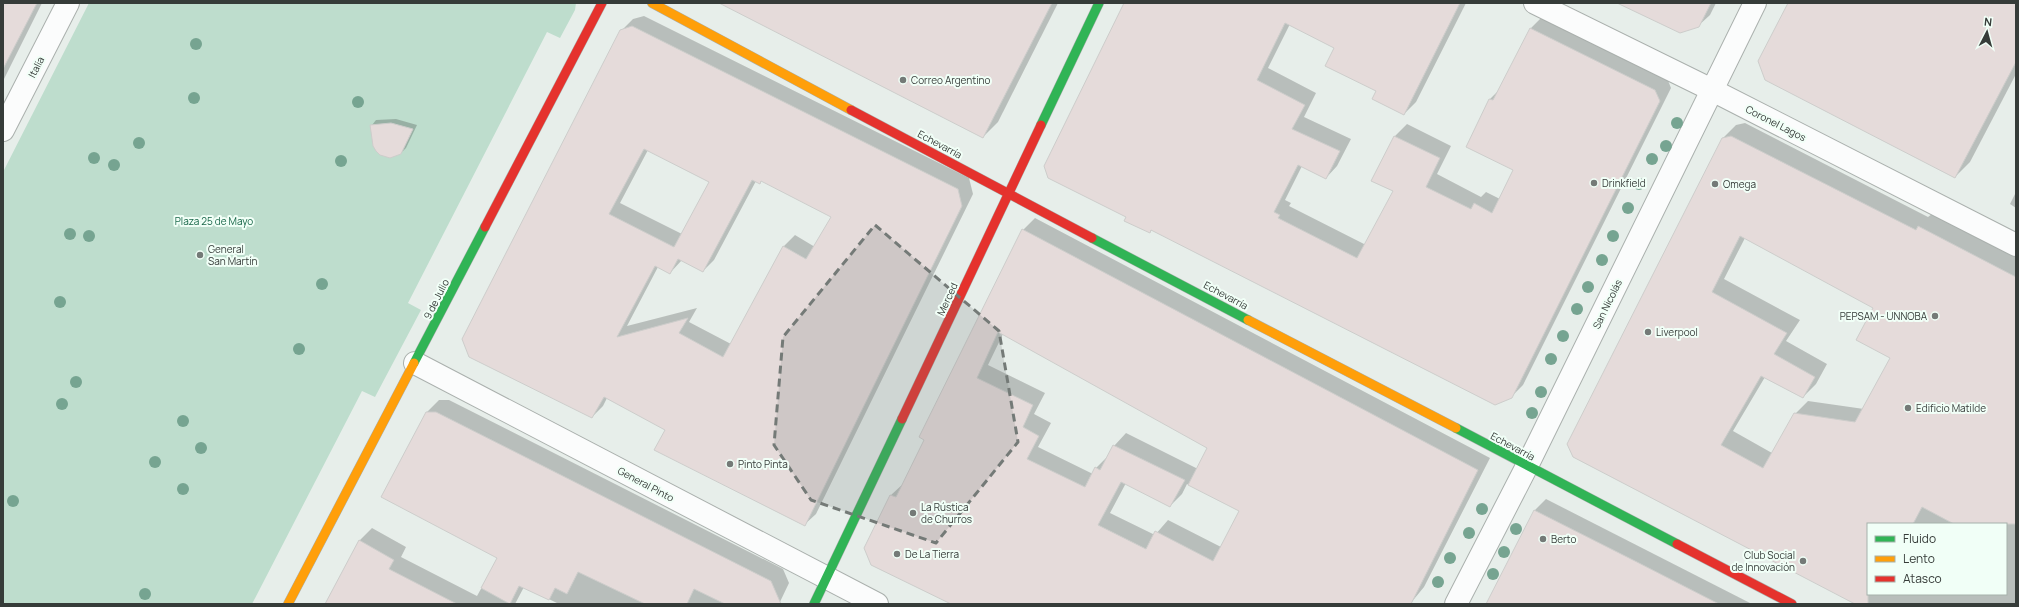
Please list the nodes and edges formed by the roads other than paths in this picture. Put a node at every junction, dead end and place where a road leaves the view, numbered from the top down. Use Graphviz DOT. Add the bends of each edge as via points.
graph roads {
  1 [pos="68,3"];
  2 [pos="602,3"];
  3 [pos="652,3"];
  4 [pos="1099,3"];
  5 [pos="1535,3"];
  6 [pos="1755,3"];
  7 [pos="1712,90"];
  8 [pos="3,130"];
  9 [pos="1008,194"];
  10 [pos="2016,245"];
  11 [pos="415,363"];
  12 [pos="1527,466"];
  13 [pos="826,579"];
  14 [pos="288,604"];
  15 [pos="814,604"];
  16 [pos="877,604"];
  17 [pos="1456,604"];
  18 [pos="1792,604"];
  1 -- 8 [label="street, Italia"];
  2 -- 11 [label="street, 9 de Julio"];
  3 -- 9 [label="street, Echevarría"];
  4 -- 9 [label="street, Merced"];
  5 -- 7 [label="street, Coronel Lagos"];
  6 -- 7 [label="street, San Nicolás"];
  7 -- 10 [label="street, Coronel Lagos"];
  7 -- 12 [label="street, San Nicolás"];
  9 -- 12 [label="street, Echevarría"];
  9 -- 13 [label="street, Merced"];
  11 -- 13 [label="street, General Pinto"];
  11 -- 14 [label="street, 9 de Julio"];
  12 -- 17 [label="street, San Nicolás"];
  12 -- 18 [label="street, Echevarría"];
  13 -- 15 [label="street, Merced"];
  13 -- 16 [label="street, General Pinto"];
}
